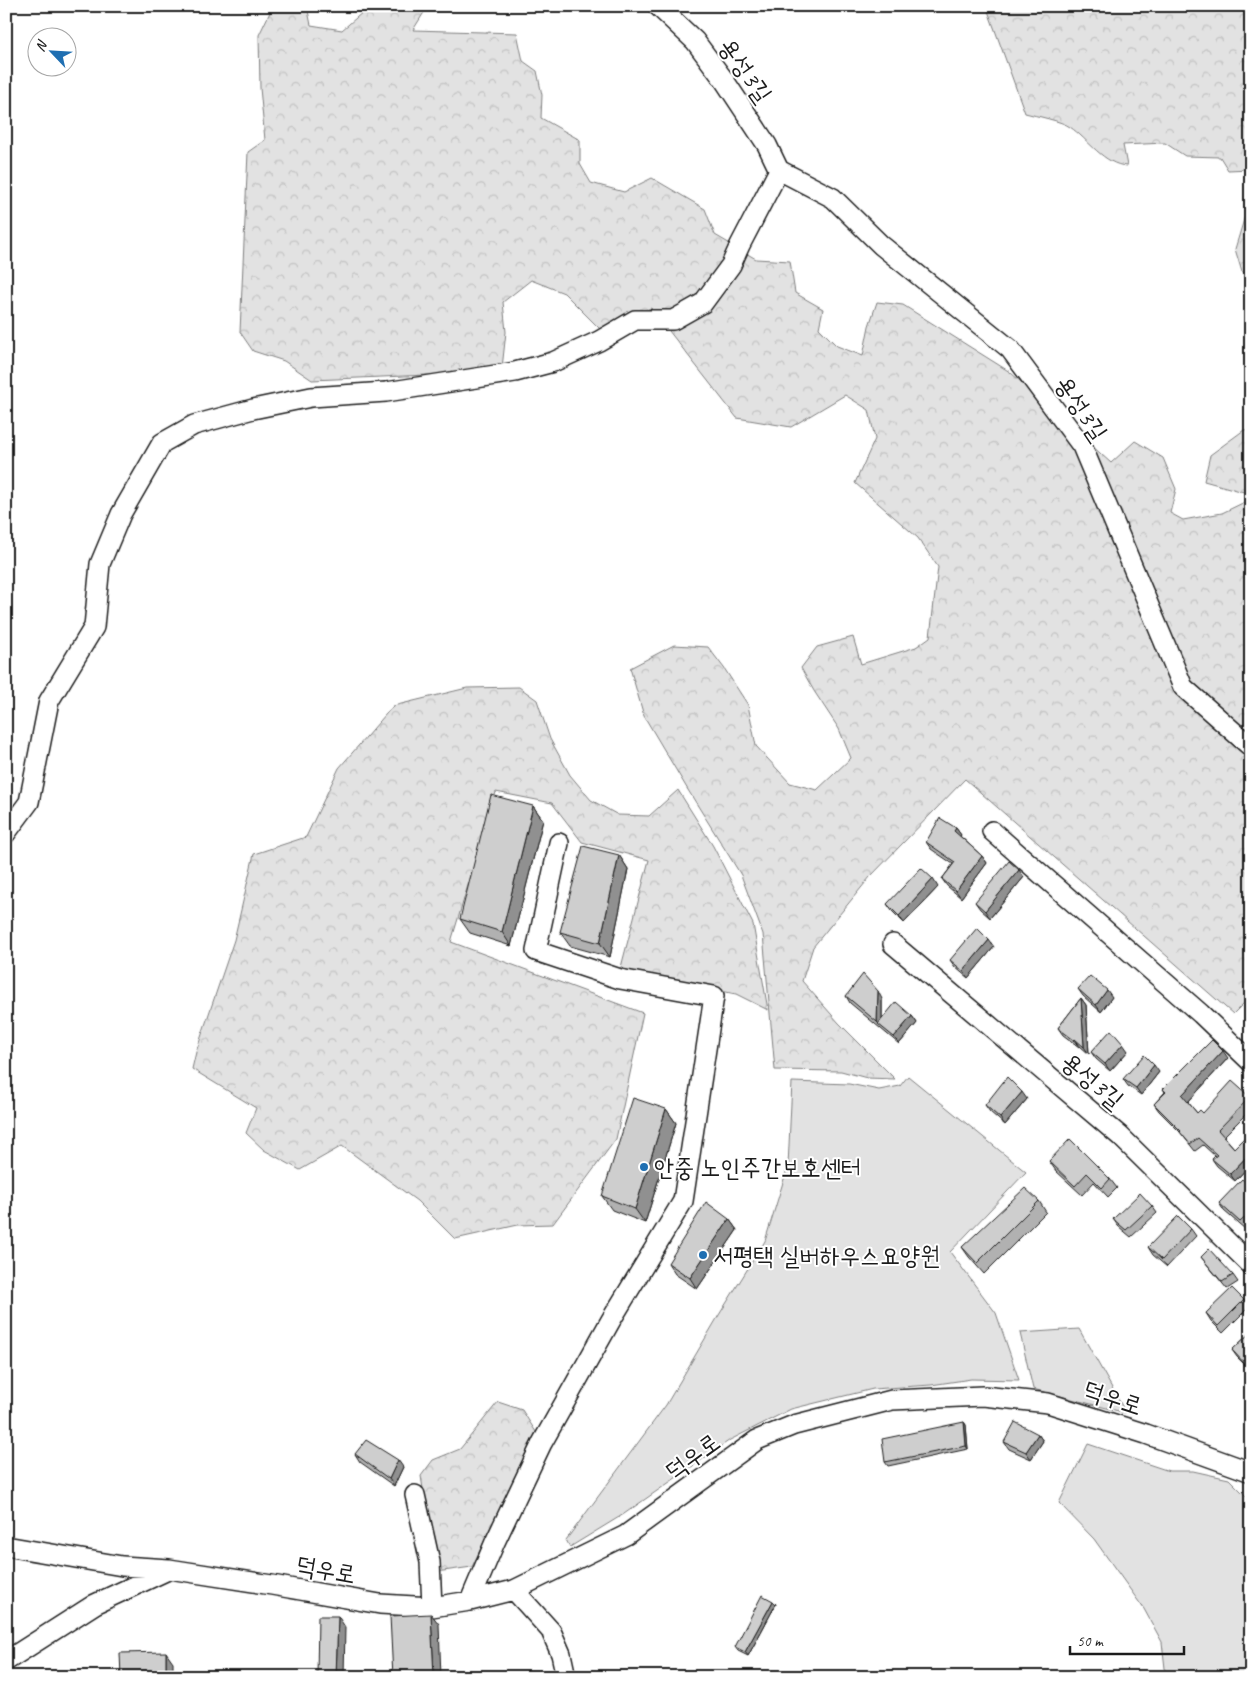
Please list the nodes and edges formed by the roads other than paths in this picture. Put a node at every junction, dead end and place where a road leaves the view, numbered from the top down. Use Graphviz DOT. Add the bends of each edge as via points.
graph roads {
  1 [pos="658,6"];
  2 [pos="778,170"];
  3 [pos="1251,747"];
  4 [pos="992,831"];
  5 [pos="6,833"];
  6 [pos="559,843"];
  7 [pos="893,944"];
  8 [pos="1251,1062"];
  9 [pos="1251,1265"];
  10 [pos="1251,1472"];
  11 [pos="416,1494"];
  12 [pos="6,1538"];
  13 [pos="6,1546"];
  14 [pos="170,1569"];
  15 [pos="514,1590"];
  16 [pos="470,1601"];
  17 [pos="432,1607"];
  18 [pos="6,1661"];
  19 [pos="566,1677"];
  1 -- 2 [label="street, 용성3길" via="694,41 724,80 767,145"];
  2 -- 3 [label="street, 용성3길" via="833,198 881,244 1010,349 1082,446 1183,687"];
  2 -- 5 [label="street" via="731,265 703,303 674,320 635,320 553,362 515,372 386,392 311,397 194,425 162,443 121,514 100,564 94,626 49,701 29,802"];
  4 -- 8 [label="street" via="1201,1014"];
  6 -- 16 [label="street" via="536,951 620,980 714,996 683,1201 542,1443"];
  7 -- 9 [label="street, 용성3길" via="1120,1136"];
  10 -- 15 [label="street, 덕우로" via="1048,1403 983,1396 892,1400 794,1425 757,1440 626,1535"];
  11 -- 17 [label="street" via="430,1562"];
  12 -- 14 [label="street, 덕우로" via="125,1556"];
  13 -- 14 [label="street, 덕우로" via="122,1566"];
  14 -- 17 [label="street, 덕우로" via="380,1604"];
  14 -- 18 [label="street" via="95,1604"];
  15 -- 16 [label="street, 덕우로"];
  15 -- 19 [label="street" via="551,1631"];
  16 -- 17 [label="street, 덕우로"];
}
